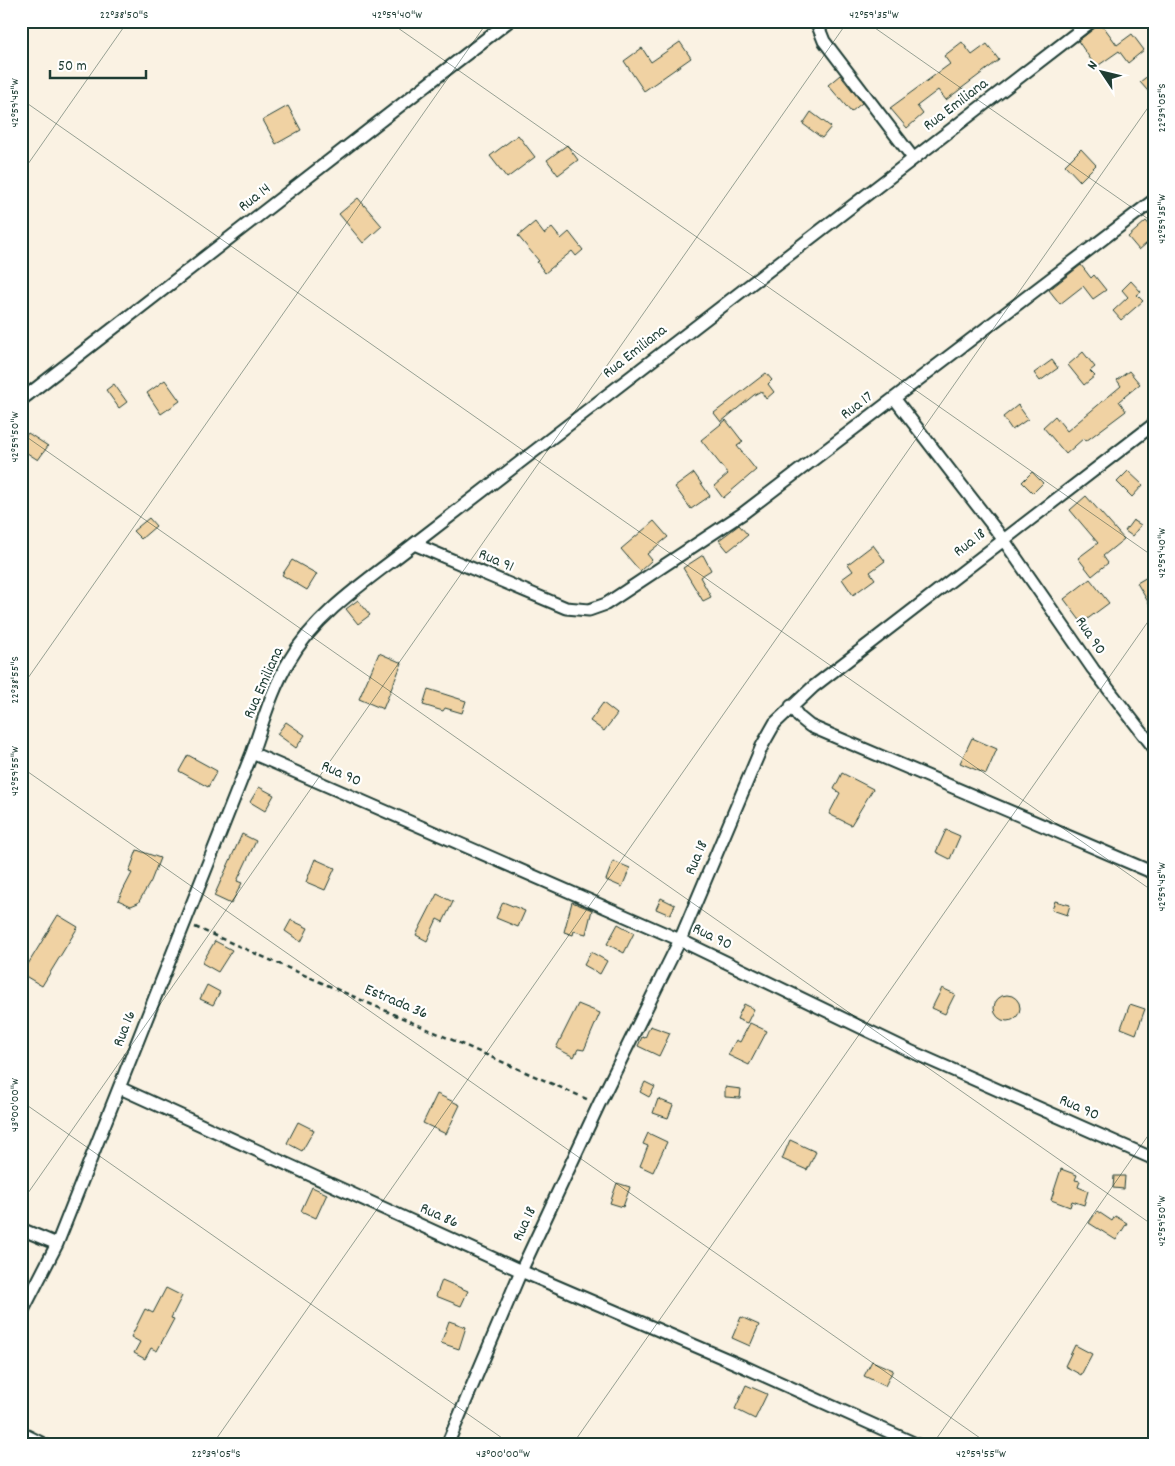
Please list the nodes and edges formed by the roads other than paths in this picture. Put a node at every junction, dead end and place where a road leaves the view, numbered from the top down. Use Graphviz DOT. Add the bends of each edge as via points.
graph roads {
  1 [pos="509,21"];
  2 [pos="816,21"];
  3 [pos="1092,21"];
  4 [pos="913,158"];
  5 [pos="1154,200"];
  6 [pos="894,398"];
  7 [pos="21,400"];
  8 [pos="1154,424"];
  9 [pos="1003,539"];
  10 [pos="414,544"];
  11 [pos="566,608"];
  12 [pos="790,706"];
  13 [pos="1154,748"];
  14 [pos="252,753"];
  15 [pos="1154,873"];
  16 [pos="680,940"];
  17 [pos="120,1088"];
  18 [pos="1154,1159"];
  19 [pos="21,1228"];
  20 [pos="57,1244"];
  21 [pos="521,1271"];
  22 [pos="21,1314"];
  23 [pos="21,1433"];
  24 [pos="45,1445"];
  25 [pos="447,1445"];
  26 [pos="918,1445"];
  1 -- 7 [label="street, Rua 14"];
  2 -- 4 [label="street" via="824,41"];
  3 -- 4 [label="street, Rua Emiliana"];
  4 -- 10 [label="street, Rua Emiliana"];
  5 -- 6 [label="street, Rua 17"];
  6 -- 9 [label="street, Rua 90"];
  6 -- 11 [label="street, Rua 17" via="742,514 626,593 589,610"];
  8 -- 9 [label="street, Rua 18"];
  9 -- 12 [label="street, Rua 18"];
  9 -- 13 [label="street, Rua 90" via="1093,670"];
  10 -- 11 [label="street, Rua 91"];
  10 -- 14 [label="street, Rua Emiliana" via="335,607 302,640 272,697"];
  12 -- 15 [label="street" via="810,726"];
  12 -- 16 [label="street, Rua 18" via="775,723 762,746"];
  14 -- 16 [label="street, Rua 90"];
  14 -- 17 [label="street, Rua 16"];
  16 -- 18 [label="street, Rua 90" via="910,1051"];
  16 -- 21 [label="street, Rua 18"];
  17 -- 20 [label="street, Rua 16"];
  17 -- 21 [label="street, Rua 86"];
  19 -- 20 [label="street"];
  20 -- 22 [label="street, Rua 16"];
  21 -- 25 [label="street, Rua 18"];
  21 -- 26 [label="street, Rua 86"];
  23 -- 24 [label="street"];
}
